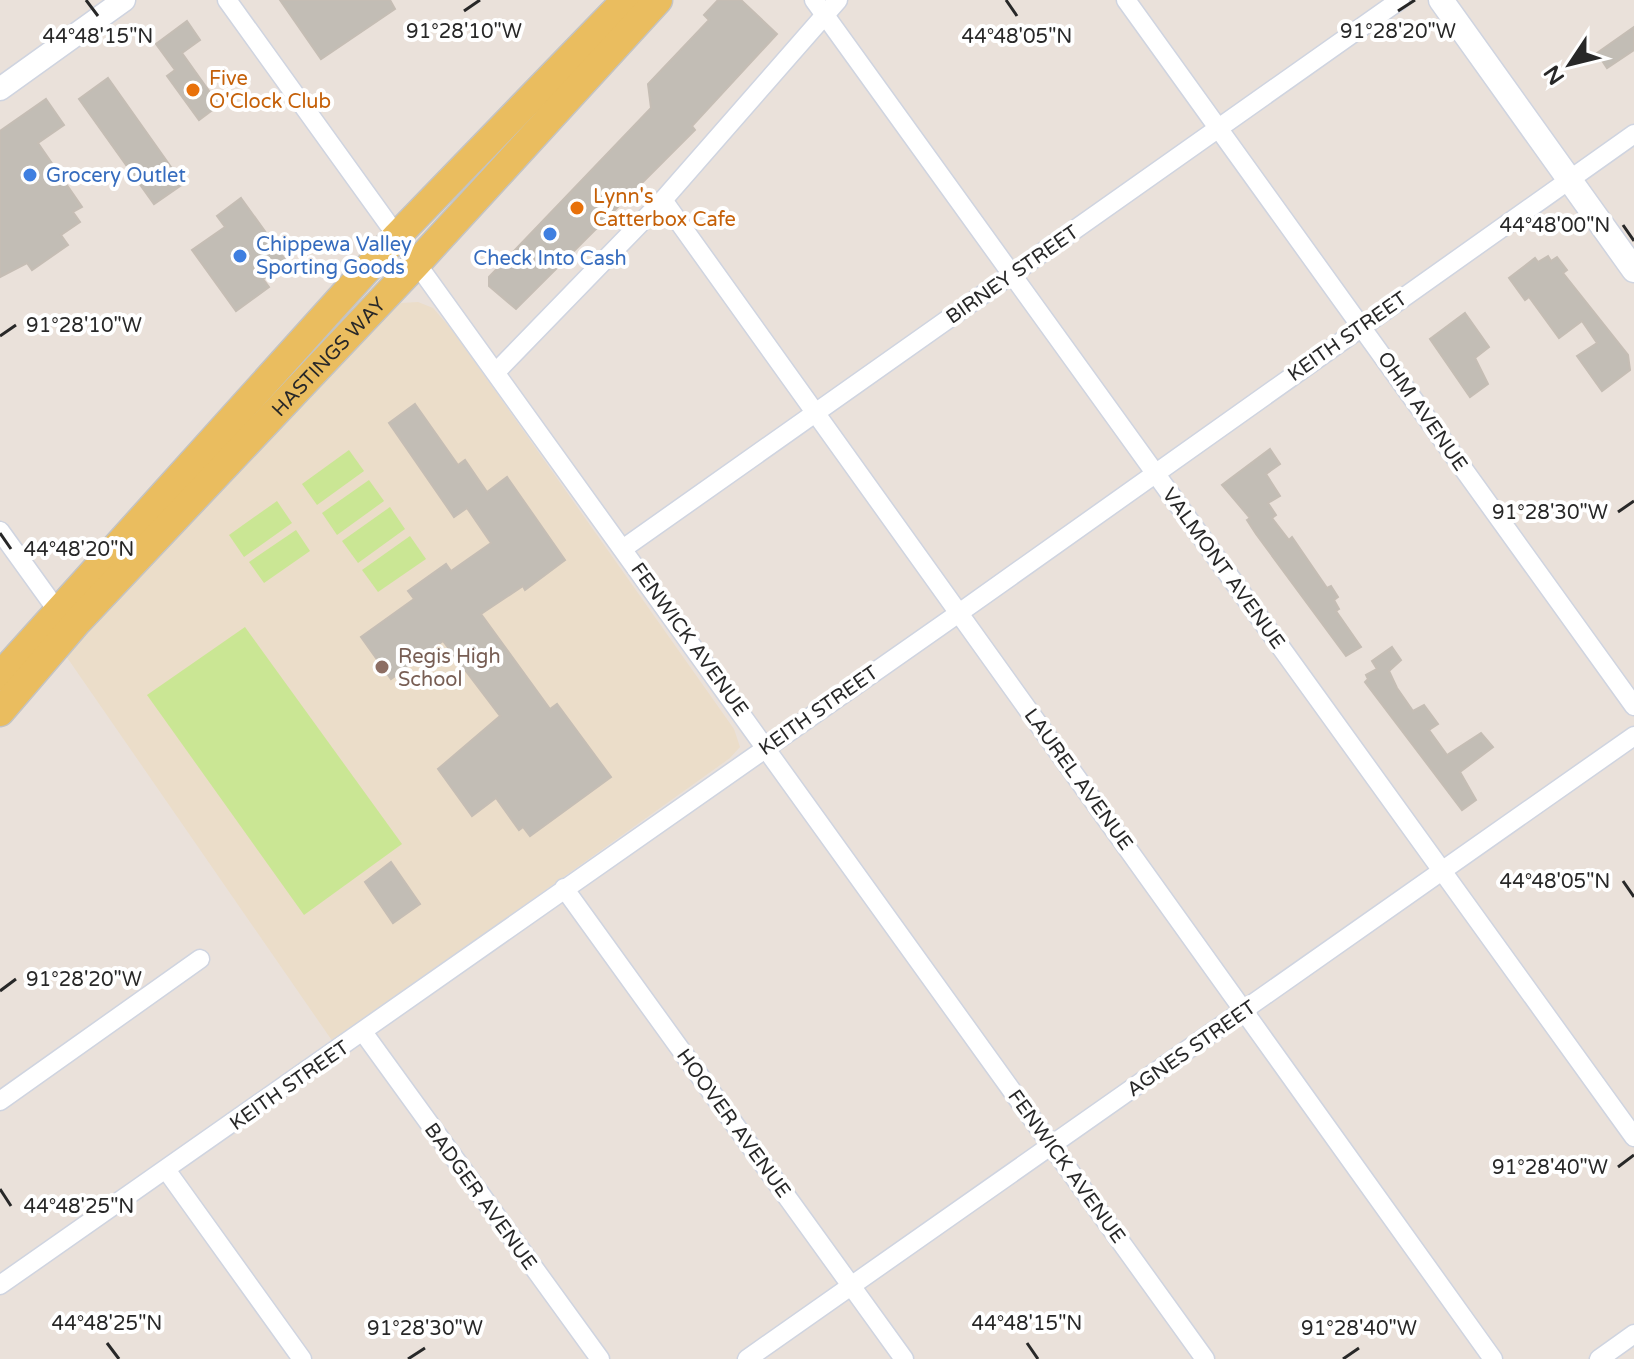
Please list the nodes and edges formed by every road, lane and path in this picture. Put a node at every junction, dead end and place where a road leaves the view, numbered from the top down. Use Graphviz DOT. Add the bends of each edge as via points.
graph roads {
  1 [pos="124,0"];
  2 [pos="227,0"];
  3 [pos="626,0"];
  4 [pos="658,0"];
  5 [pos="814,0"];
  6 [pos="838,0"];
  7 [pos="1126,0"];
  8 [pos="1400,0"];
  9 [pos="1441,0"];
  10 [pos="826,18"];
  11 [pos="0,89"];
  12 [pos="1220,127"];
  13 [pos="1634,134"];
  14 [pos="1568,179"];
  15 [pos="663,200"];
  16 [pos="397,236"];
  17 [pos="417,263"];
  18 [pos="1634,270"];
  19 [pos="1012,275"];
  20 [pos="1362,325"];
  21 [pos="496,372"];
  22 [pos="815,413"];
  23 [pos="1156,473"];
  24 [pos="0,531"];
  25 [pos="624,548"];
  26 [pos="59,613"];
  27 [pos="959,613"];
  28 [pos="0,676"];
  29 [pos="0,702"];
  30 [pos="1634,706"];
  31 [pos="0,712"];
  32 [pos="1634,736"];
  33 [pos="766,746"];
  34 [pos="1441,870"];
  35 [pos="564,888"];
  36 [pos="200,959"];
  37 [pos="1245,1011"];
  38 [pos="363,1032"];
  39 [pos="0,1101"];
  40 [pos="1634,1137"];
  41 [pos="1051,1144"];
  42 [pos="167,1171"];
  43 [pos="0,1285"];
  44 [pos="851,1285"];
  45 [pos="1634,1334"];
  46 [pos="302,1359"];
  47 [pos="600,1359"];
  48 [pos="747,1359"];
  49 [pos="904,1359"];
  50 [pos="1205,1359"];
  51 [pos="1493,1359"];
  52 [pos="1599,1359"];
  1 -- 11 [label="street"];
  2 -- 16 [label="street, FENWICK AVENUE"];
  3 -- 16 [label="main road, HASTINGS WAY"];
  4 -- 17 [label="main road, HASTINGS WAY"];
  5 -- 10 [label="street, VALMONT AVENUE"];
  6 -- 10 [label="street"];
  7 -- 12 [label="street, OHM AVENUE"];
  8 -- 12 [label="street, BIRNEY STREET"];
  9 -- 14 [label="main road"];
  10 -- 15 [label="street"];
  10 -- 19 [label="street, VALMONT AVENUE"];
  12 -- 19 [label="street, BIRNEY STREET"];
  12 -- 20 [label="street, OHM AVENUE"];
  13 -- 14 [label="street, KEITH STREET"];
  14 -- 18 [label="main road"];
  14 -- 20 [label="street, KEITH STREET"];
  15 -- 21 [label="street"];
  15 -- 22 [label="street, LAUREL AVENUE"];
  16 -- 17 [label="street, FENWICK AVENUE"];
  16 -- 26 [label="main road, HASTINGS WAY"];
  17 -- 21 [label="street, FENWICK AVENUE"];
  17 -- 31 [label="main road, HASTINGS WAY" via="78,621"];
  19 -- 22 [label="street, BIRNEY STREET"];
  19 -- 23 [label="street, VALMONT AVENUE"];
  20 -- 23 [label="street, KEITH STREET"];
  20 -- 30 [label="street, OHM AVENUE"];
  21 -- 25 [label="street, FENWICK AVENUE"];
  22 -- 25 [label="street, BIRNEY STREET"];
  22 -- 27 [label="street, LAUREL AVENUE"];
  23 -- 27 [label="street, KEITH STREET"];
  23 -- 34 [label="street, VALMONT AVENUE"];
  24 -- 26 [label="street"];
  25 -- 33 [label="street, FENWICK AVENUE"];
  26 -- 28 [label="main road, HASTINGS WAY"];
  26 -- 29 [label="main road" via="62,620 54,637"];
  27 -- 33 [label="street, KEITH STREET"];
  27 -- 37 [label="street, LAUREL AVENUE"];
  32 -- 34 [label="street, AGNES STREET"];
  33 -- 35 [label="street, KEITH STREET"];
  33 -- 41 [label="street, FENWICK AVENUE"];
  34 -- 37 [label="street, AGNES STREET"];
  34 -- 40 [label="street, VALMONT AVENUE"];
  35 -- 38 [label="street, KEITH STREET"];
  35 -- 44 [label="street, HOOVER AVENUE"];
  36 -- 39 [label="street"];
  37 -- 41 [label="street, AGNES STREET"];
  37 -- 51 [label="street, LAUREL AVENUE"];
  38 -- 42 [label="street, KEITH STREET"];
  38 -- 47 [label="street, BADGER AVENUE"];
  41 -- 44 [label="street, AGNES STREET"];
  41 -- 50 [label="street, FENWICK AVENUE"];
  42 -- 43 [label="street, KEITH STREET"];
  42 -- 46 [label="street"];
  44 -- 48 [label="street, AGNES STREET"];
  44 -- 49 [label="street, HOOVER AVENUE"];
  45 -- 52 [label="street"];
}
